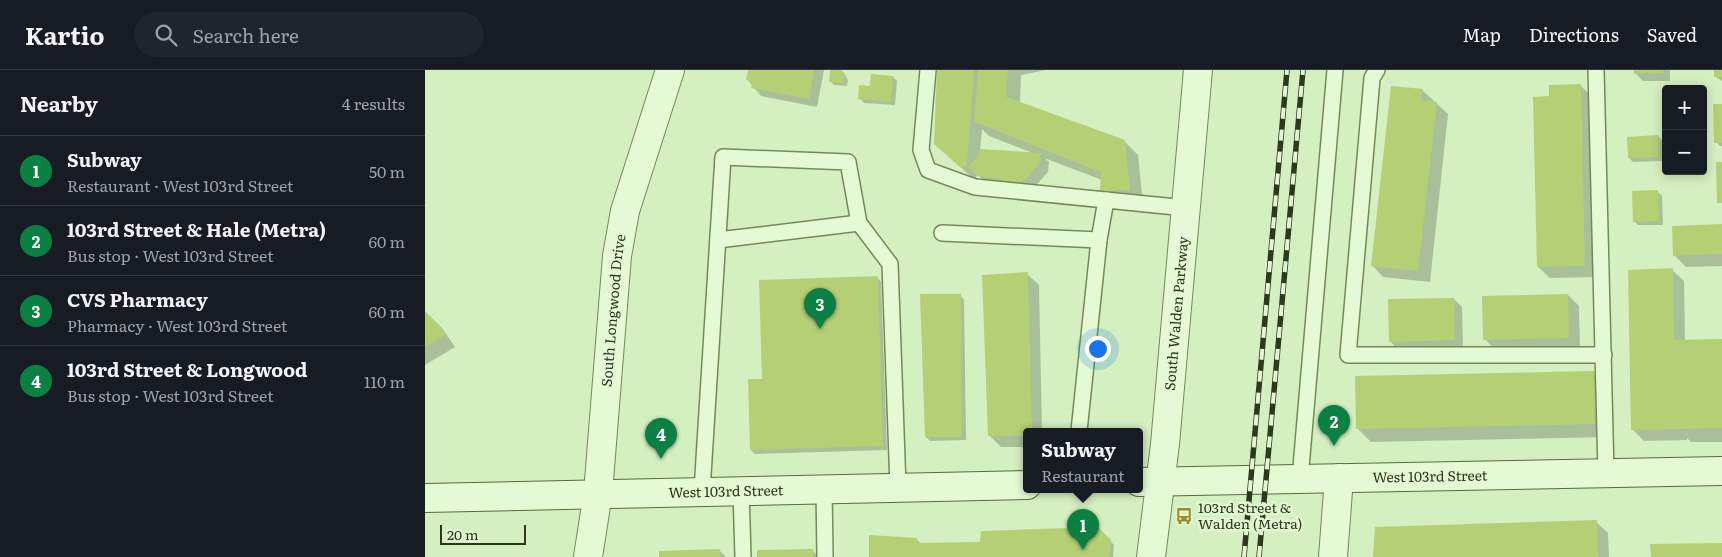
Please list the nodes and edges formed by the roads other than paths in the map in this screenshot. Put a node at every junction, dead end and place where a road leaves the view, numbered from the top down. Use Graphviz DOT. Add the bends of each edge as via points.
graph roads {
  1 [pos="670,70"];
  2 [pos="928,70"];
  3 [pos="1198,70"];
  4 [pos="1335,70"];
  5 [pos="1377,70"];
  6 [pos="1596,70"];
  7 [pos="1106,200"];
  8 [pos="1186,208"];
  9 [pos="859,223"];
  10 [pos="942,233"];
  11 [pos="718,240"];
  12 [pos="1099,240"];
  13 [pos="1604,355"];
  14 [pos="1079,428"];
  15 [pos="1722,471"];
  16 [pos="1606,473"];
  17 [pos="1339,478"];
  18 [pos="1300,479"];
  19 [pos="1150,482"];
  20 [pos="1023,485"];
  21 [pos="898,487"];
  22 [pos="824,489"];
  23 [pos="741,490"];
  24 [pos="702,491"];
  25 [pos="598,493"];
  26 [pos="425,498"];
  27 [pos="588,557"];
  28 [pos="743,557"];
  29 [pos="825,557"];
  30 [pos="1151,557"];
  31 [pos="1333,557"];
  1 -- 25 [label="main road, South Longwood Drive" via="625,211 617,256"];
  2 -- 7 [label="lane" via="921,150 928,170 975,186"];
  3 -- 8 [label="main road, South Walden Parkway"];
  4 -- 18 [label="lane"];
  5 -- 13 [label="lane" via="1372,78 1348,355"];
  6 -- 13 [label="lane"];
  7 -- 8 [label="lane"];
  7 -- 12 [label="lane"];
  8 -- 19 [label="main road, South Walden Parkway"];
  9 -- 11 [label="lane"];
  9 -- 11 [label="lane" via="848,162 723,157"];
  9 -- 21 [label="lane" via="890,264"];
  10 -- 12 [label="lane"];
  11 -- 24 [label="lane"];
  12 -- 14 [label="lane"];
  13 -- 16 [label="lane"];
  15 -- 16 [label="main road, West 103rd Street"];
  16 -- 17 [label="main road, West 103rd Street"];
  17 -- 18 [label="main road, West 103rd Street"];
  17 -- 31 [label="main road"];
  18 -- 19 [label="main road, West 103rd Street"];
  19 -- 30 [label="main road, South Walden Parkway"];
  20 -- 21 [label="main road, West 103rd Street"];
  21 -- 22 [label="main road, West 103rd Street"];
  22 -- 23 [label="main road, West 103rd Street"];
  22 -- 29 [label="lane"];
  23 -- 24 [label="main road, West 103rd Street"];
  23 -- 28 [label="lane"];
  24 -- 25 [label="main road, West 103rd Street"];
  25 -- 26 [label="main road, West 103rd Street"];
  25 -- 27 [label="main road, South Longwood Drive"];
}
